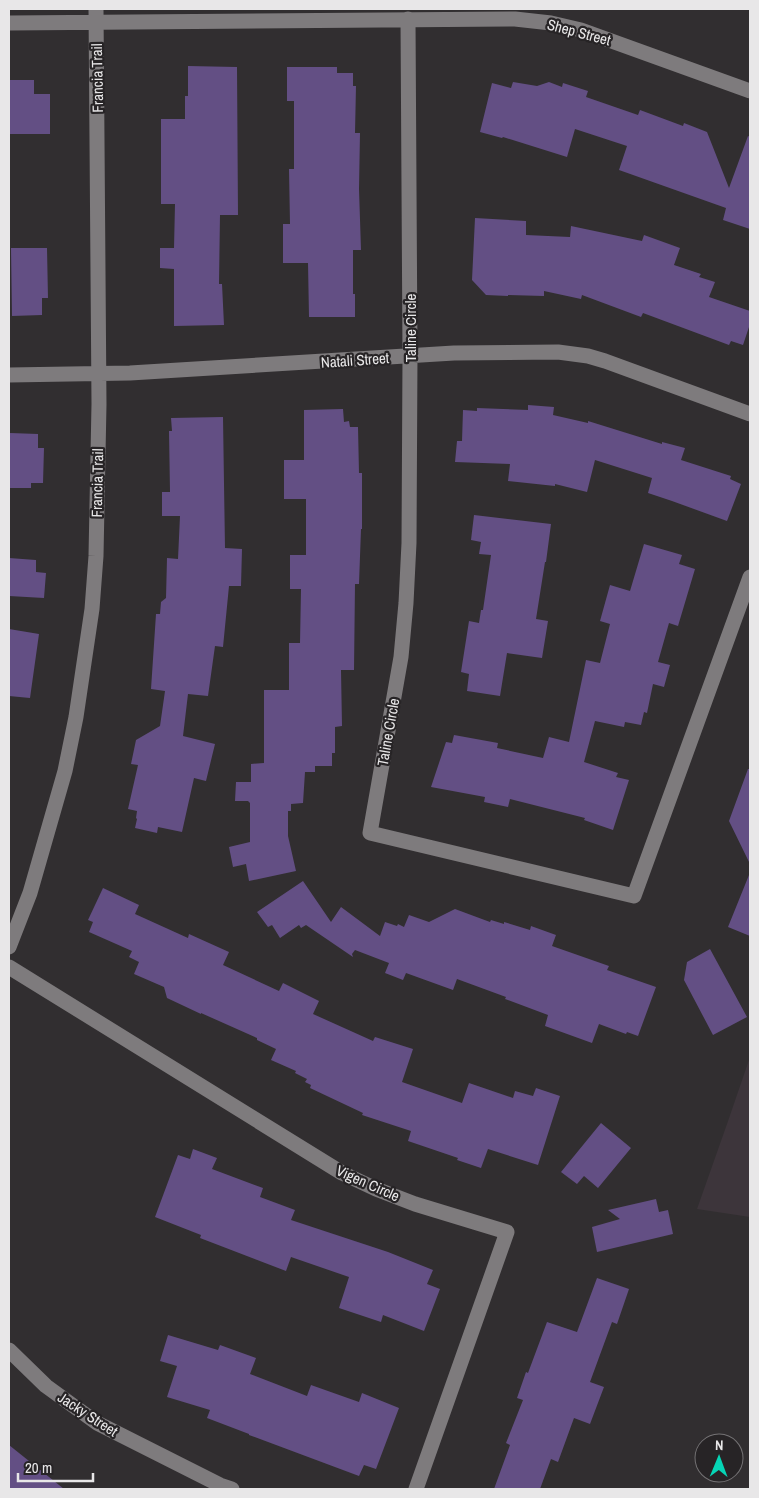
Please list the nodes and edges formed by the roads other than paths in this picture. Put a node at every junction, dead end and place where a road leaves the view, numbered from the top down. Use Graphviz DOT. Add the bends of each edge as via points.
graph roads {
  1 [pos="96,15"];
  2 [pos="408,19"];
  3 [pos="9,22"];
  4 [pos="750,92"];
  5 [pos="410,356"];
  6 [pos="99,374"];
  7 [pos="9,375"];
  8 [pos="750,414"];
  9 [pos="750,577"];
  10 [pos="9,947"];
  11 [pos="9,967"];
  12 [pos="9,1350"];
  13 [pos="232,1489"];
  14 [pos="416,1489"];
  1 -- 2 [label="street, Shep Street"];
  1 -- 3 [label="street, Shep Street"];
  1 -- 6 [label="street, Francia Trail"];
  2 -- 4 [label="street, Shep Street" via="515,19 551,23 581,30"];
  2 -- 5 [label="street, Taline Circle"];
  5 -- 6 [label="street, Natali Street"];
  5 -- 8 [label="street, Natali Street" via="558,352 588,356"];
  5 -- 9 [label="street, Taline Circle" via="406,603 401,657 370,833 634,896"];
  6 -- 7 [label="street, Natali Street"];
  6 -- 10 [label="street, Francia Trail" via="96,556 81,684 64,771 49,826 30,893"];
  11 -- 14 [label="street, Vigen Circle" via="342,1174 415,1204 507,1232"];
  12 -- 13 [label="street, Jacky Street" via="46,1386 97,1424"];
}
